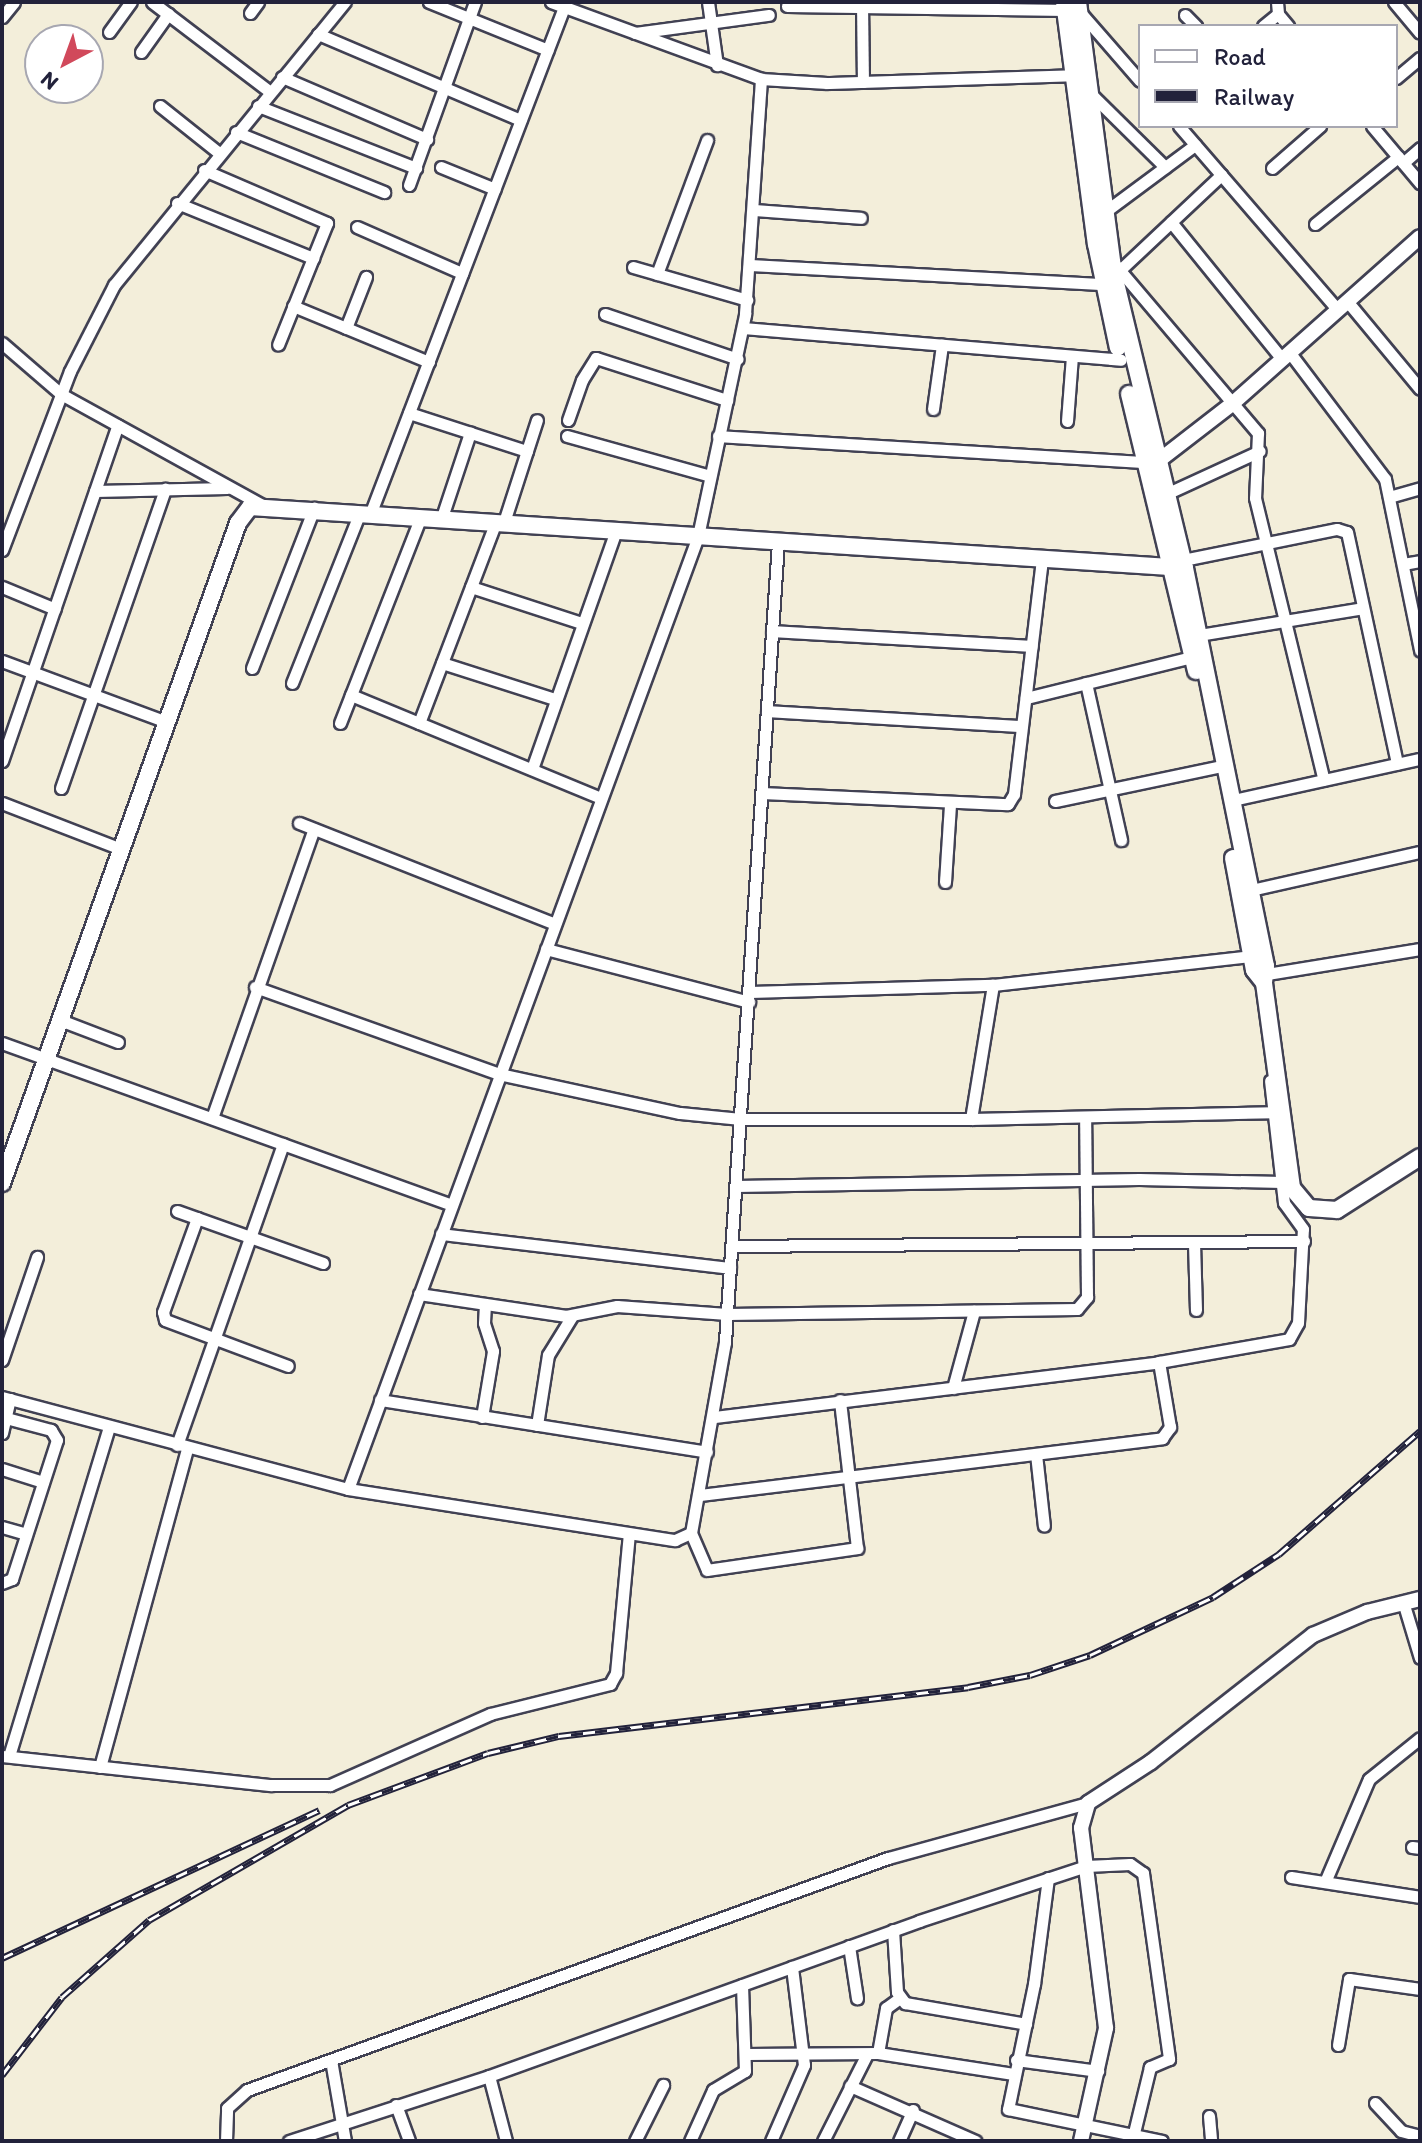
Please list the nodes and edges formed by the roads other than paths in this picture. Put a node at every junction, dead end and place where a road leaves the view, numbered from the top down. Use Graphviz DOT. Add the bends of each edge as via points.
graph roads {
  1 [pos="14,2"];
  2 [pos="131,2"];
  3 [pos="152,2"];
  4 [pos="258,2"];
  5 [pos="345,2"];
  6 [pos="429,2"];
  7 [pos="475,2"];
  8 [pos="551,2"];
  9 [pos="708,2"];
  10 [pos="1394,2"];
  11 [pos="862,4"];
  12 [pos="565,5"];
  13 [pos="787,6"];
  14 [pos="1072,6"];
  15 [pos="1278,8"];
  16 [pos="250,13"];
  17 [pos="168,14"];
  18 [pos="769,15"];
  19 [pos="1185,15"];
  20 [pos="2,17"];
  21 [pos="469,19"];
  22 [pos="711,23"];
  23 [pos="1194,24"];
  24 [pos="1265,24"];
  25 [pos="109,32"];
  26 [pos="631,33"];
  27 [pos="1420,33"];
  28 [pos="318,34"];
  29 [pos="548,50"];
  30 [pos="141,52"];
  31 [pos="1420,58"];
  32 [pos="717,65"];
  33 [pos="1075,75"];
  34 [pos="1398,76"];
  35 [pos="282,77"];
  36 [pos="1138,77"];
  37 [pos="761,79"];
  38 [pos="863,82"];
  39 [pos="445,88"];
  40 [pos="270,92"];
  41 [pos="1091,94"];
  42 [pos="160,106"];
  43 [pos="258,106"];
  44 [pos="521,120"];
  45 [pos="1181,128"];
  46 [pos="1318,128"];
  47 [pos="1374,128"];
  48 [pos="236,132"];
  49 [pos="427,139"];
  50 [pos="707,140"];
  51 [pos="1195,145"];
  52 [pos="1420,148"];
  53 [pos="219,153"];
  54 [pos="1400,160"];
  55 [pos="441,167"];
  56 [pos="1165,167"];
  57 [pos="416,168"];
  58 [pos="1272,168"];
  59 [pos="204,170"];
  60 [pos="1221,175"];
  61 [pos="1420,183"];
  62 [pos="409,185"];
  63 [pos="495,189"];
  64 [pos="384,192"];
  65 [pos="177,203"];
  66 [pos="753,210"];
  67 [pos="1106,211"];
  68 [pos="861,218"];
  69 [pos="1171,222"];
  70 [pos="1315,224"];
  71 [pos="357,227"];
  72 [pos="1420,237"];
  73 [pos="313,258"];
  74 [pos="750,265"];
  75 [pos="1116,265"];
  76 [pos="633,267"];
  77 [pos="462,273"];
  78 [pos="657,274"];
  79 [pos="366,277"];
  80 [pos="1104,284"];
  81 [pos="747,300"];
  82 [pos="293,306"];
  83 [pos="1343,306"];
  84 [pos="605,314"];
  85 [pos="346,328"];
  86 [pos="743,328"];
  87 [pos="2,343"];
  88 [pos="278,345"];
  89 [pos="942,345"];
  90 [pos="1072,356"];
  91 [pos="1286,356"];
  92 [pos="738,359"];
  93 [pos="1121,360"];
  94 [pos="429,362"];
  95 [pos="1420,389"];
  96 [pos="61,394"];
  97 [pos="727,400"];
  98 [pos="1232,404"];
  99 [pos="933,409"];
  100 [pos="409,413"];
  101 [pos="537,420"];
  102 [pos="568,420"];
  103 [pos="1067,421"];
  104 [pos="118,425"];
  105 [pos="470,433"];
  106 [pos="567,436"];
  107 [pos="718,436"];
  108 [pos="527,451"];
  109 [pos="1260,451"];
  110 [pos="1151,462"];
  111 [pos="710,476"];
  112 [pos="230,488"];
  113 [pos="1420,488"];
  114 [pos="165,489"];
  115 [pos="95,491"];
  116 [pos="1166,494"];
  117 [pos="1389,497"];
  118 [pos="262,505"];
  119 [pos="314,508"];
  120 [pos="365,512"];
  121 [pos="421,516"];
  122 [pos="442,517"];
  123 [pos="500,522"];
  124 [pos="616,530"];
  125 [pos="698,536"];
  126 [pos="778,541"];
  127 [pos="1267,544"];
  128 [pos="2,550"];
  129 [pos="1042,560"];
  130 [pos="1420,561"];
  131 [pos="1403,564"];
  132 [pos="1180,566"];
  133 [pos="2,587"];
  134 [pos="471,587"];
  135 [pos="1363,608"];
  136 [pos="55,609"];
  137 [pos="1287,620"];
  138 [pos="582,623"];
  139 [pos="772,631"];
  140 [pos="1419,634"];
  141 [pos="1199,635"];
  142 [pos="1032,646"];
  143 [pos="1420,650"];
  144 [pos="1192,657"];
  145 [pos="2,661"];
  146 [pos="442,663"];
  147 [pos="252,668"];
  148 [pos="32,673"];
  149 [pos="292,683"];
  150 [pos="1086,683"];
  151 [pos="351,695"];
  152 [pos="97,697"];
  153 [pos="1026,698"];
  154 [pos="555,699"];
  155 [pos="767,711"];
  156 [pos="167,722"];
  157 [pos="340,723"];
  158 [pos="419,723"];
  159 [pos="1022,726"];
  160 [pos="1420,759"];
  161 [pos="2,761"];
  162 [pos="1397,764"];
  163 [pos="1217,767"];
  164 [pos="532,769"];
  165 [pos="1324,780"];
  166 [pos="61,788"];
  167 [pos="1109,789"];
  168 [pos="762,793"];
  169 [pos="601,798"];
  170 [pos="1233,800"];
  171 [pos="1055,801"];
  172 [pos="2,803"];
  173 [pos="950,804"];
  174 [pos="299,823"];
  175 [pos="314,829"];
  176 [pos="1121,840"];
  177 [pos="121,849"];
  178 [pos="1420,852"];
  179 [pos="945,882"];
  180 [pos="1251,890"];
  181 [pos="555,924"];
  182 [pos="546,949"];
  183 [pos="1420,949"];
  184 [pos="1252,956"];
  185 [pos="1263,978"];
  186 [pos="993,985"];
  187 [pos="255,987"];
  188 [pos="750,997"];
  189 [pos="60,1020"];
  190 [pos="118,1042"];
  191 [pos="2,1043"];
  192 [pos="46,1059"];
  193 [pos="499,1074"];
  194 [pos="1273,1112"];
  195 [pos="1085,1117"];
  196 [pos="212,1118"];
  197 [pos="741,1119"];
  198 [pos="971,1119"];
  199 [pos="9,1139"];
  200 [pos="283,1144"];
  201 [pos="1420,1157"];
  202 [pos="5,1163"];
  203 [pos="1084,1180"];
  204 [pos="2,1183"];
  205 [pos="1287,1185"];
  206 [pos="736,1186"];
  207 [pos="452,1205"];
  208 [pos="177,1211"];
  209 [pos="197,1218"];
  210 [pos="441,1234"];
  211 [pos="250,1237"];
  212 [pos="1304,1241"];
  213 [pos="1194,1243"];
  214 [pos="1084,1245"];
  215 [pos="732,1246"];
  216 [pos="37,1257"];
  217 [pos="323,1263"];
  218 [pos="730,1268"];
  219 [pos="419,1294"];
  220 [pos="485,1304"];
  221 [pos="1196,1310"];
  222 [pos="974,1311"];
  223 [pos="727,1314"];
  224 [pos="572,1316"];
  225 [pos="213,1340"];
  226 [pos="2,1360"];
  227 [pos="1159,1362"];
  228 [pos="288,1366"];
  229 [pos="953,1388"];
  230 [pos="6,1398"];
  231 [pos="380,1400"];
  232 [pos="840,1400"];
  233 [pos="482,1417"];
  234 [pos="714,1417"];
  235 [pos="6,1418"];
  236 [pos="537,1425"];
  237 [pos="109,1426"];
  238 [pos="2,1433"];
  239 [pos="182,1446"];
  240 [pos="707,1452"];
  241 [pos="1036,1454"];
  242 [pos="2,1469"];
  243 [pos="851,1478"];
  244 [pos="43,1482"];
  245 [pos="348,1489"];
  246 [pos="700,1495"];
  247 [pos="1044,1526"];
  248 [pos="2,1527"];
  249 [pos="691,1533"];
  250 [pos="26,1534"];
  251 [pos="629,1534"];
  252 [pos="2,1583"];
  253 [pos="1420,1599"];
  254 [pos="1404,1605"];
  255 [pos="1420,1658"];
  256 [pos="1420,1738"];
  257 [pos="6,1756"];
  258 [pos="100,1767"];
  259 [pos="1088,1803"];
  260 [pos="1086,1866"];
  261 [pos="1291,1877"];
  262 [pos="1048,1878"];
  263 [pos="1325,1882"];
  264 [pos="1420,1897"];
  265 [pos="893,1930"];
  266 [pos="849,1946"];
  267 [pos="792,1967"];
  268 [pos="742,1985"];
  269 [pos="1420,1989"];
  270 [pos="857,1998"];
  271 [pos="900,1998"];
  272 [pos="1026,2024"];
  273 [pos="1338,2045"];
  274 [pos="746,2054"];
  275 [pos="805,2054"];
  276 [pos="873,2054"];
  277 [pos="331,2060"];
  278 [pos="1016,2060"];
  279 [pos="1098,2071"];
  280 [pos="1013,2074"];
  281 [pos="489,2076"];
  282 [pos="663,2085"];
  283 [pos="850,2086"];
  284 [pos="1375,2103"];
  285 [pos="396,2105"];
  286 [pos="913,2110"];
  287 [pos="1209,2116"];
  288 [pos="345,2121"];
  289 [pos="1083,2134"];
  290 [pos="1420,2136"];
  291 [pos="1132,2138"];
  292 [pos="226,2141"];
  293 [pos="289,2141"];
  294 [pos="345,2141"];
  295 [pos="409,2141"];
  296 [pos="506,2141"];
  297 [pos="635,2141"];
  298 [pos="690,2141"];
  299 [pos="771,2141"];
  300 [pos="823,2141"];
  301 [pos="899,2141"];
  302 [pos="975,2141"];
  303 [pos="1162,2141"];
  304 [pos="1211,2141"];
  1 -- 20 [label="street"];
  2 -- 25 [label="street"];
  3 -- 17 [label="street"];
  4 -- 16 [label="street"];
  5 -- 28 [label="street"];
  6 -- 21 [label="street"];
  7 -- 21 [label="street"];
  8 -- 12 [label="street"];
  9 -- 22 [label="street"];
  10 -- 27 [label="street"];
  11 -- 13 [label="street"];
  11 -- 14 [label="street"];
  11 -- 38 [label="street"];
  12 -- 26 [label="street"];
  12 -- 29 [label="street"];
  14 -- 33 [label="main road"];
  14 -- 36 [label="street"];
  14 -- 41 [label="main road"];
  15 -- 24 [label="street"];
  17 -- 30 [label="street"];
  17 -- 40 [label="street"];
  18 -- 22 [label="street"];
  19 -- 23 [label="street"];
  21 -- 29 [label="street"];
  21 -- 39 [label="street"];
  22 -- 26 [label="street"];
  22 -- 32 [label="street"];
  26 -- 32 [label="street"];
  28 -- 35 [label="street"];
  28 -- 39 [label="street"];
  29 -- 44 [label="street"];
  31 -- 34 [label="street"];
  32 -- 37 [label="street"];
  33 -- 38 [label="street"];
  33 -- 80 [label="main road"];
  35 -- 40 [label="street"];
  35 -- 49 [label="street"];
  37 -- 38 [label="street"];
  37 -- 66 [label="street"];
  39 -- 44 [label="street"];
  39 -- 49 [label="street"];
  40 -- 43 [label="street"];
  41 -- 56 [label="street"];
  41 -- 67 [label="main road"];
  42 -- 53 [label="street"];
  43 -- 48 [label="street"];
  43 -- 57 [label="street"];
  44 -- 63 [label="street"];
  45 -- 51 [label="street"];
  46 -- 58 [label="street"];
  47 -- 54 [label="street"];
  48 -- 53 [label="street"];
  48 -- 64 [label="street"];
  49 -- 57 [label="street"];
  50 -- 78 [label="street"];
  51 -- 56 [label="street"];
  51 -- 60 [label="street"];
  52 -- 54 [label="street"];
  53 -- 59 [label="street"];
  54 -- 61 [label="street"];
  54 -- 70 [label="street"];
  55 -- 63 [label="street"];
  56 -- 67 [label="street"];
  57 -- 62 [label="street"];
  59 -- 65 [label="street"];
  59 -- 73 [label="street" via="326,221"];
  60 -- 69 [label="street"];
  60 -- 83 [label="street"];
  63 -- 77 [label="street"];
  65 -- 73 [label="street"];
  65 -- 96 [label="street" via="98,310"];
  66 -- 68 [label="street"];
  66 -- 74 [label="street"];
  67 -- 75 [label="main road"];
  69 -- 75 [label="street"];
  69 -- 91 [label="street"];
  71 -- 77 [label="street"];
  72 -- 83 [label="street"];
  73 -- 82 [label="street"];
  74 -- 80 [label="street"];
  74 -- 81 [label="street"];
  75 -- 98 [label="street"];
  75 -- 110 [label="main road"];
  76 -- 78 [label="street"];
  77 -- 94 [label="street"];
  78 -- 81 [label="street"];
  79 -- 85 [label="street"];
  80 -- 93 [label="main road"];
  81 -- 86 [label="street"];
  82 -- 85 [label="street"];
  82 -- 88 [label="street"];
  83 -- 91 [label="street"];
  83 -- 95 [label="street"];
  84 -- 92 [label="street"];
  85 -- 94 [label="street"];
  86 -- 89 [label="street"];
  86 -- 92 [label="street"];
  87 -- 96 [label="street"];
  89 -- 90 [label="street"];
  89 -- 99 [label="street"];
  90 -- 93 [label="street"];
  90 -- 103 [label="street"];
  91 -- 98 [label="street"];
  91 -- 117 [label="street" via="1375,460"];
  92 -- 97 [label="street"];
  93 -- 110 [label="main road"];
  94 -- 100 [label="street"];
  96 -- 104 [label="street"];
  96 -- 128 [label="street"];
  97 -- 102 [label="street" via="596,358"];
  97 -- 107 [label="street"];
  98 -- 109 [label="street" via="1258,433"];
  98 -- 110 [label="street"];
  100 -- 105 [label="street"];
  100 -- 120 [label="street"];
  101 -- 108 [label="street"];
  104 -- 112 [label="street"];
  104 -- 115 [label="street"];
  105 -- 108 [label="street"];
  105 -- 122 [label="street"];
  106 -- 111 [label="street"];
  107 -- 110 [label="street"];
  107 -- 111 [label="street"];
  108 -- 123 [label="street"];
  109 -- 116 [label="street"];
  109 -- 127 [label="street" via="1253,486"];
  110 -- 116 [label="main road"];
  110 -- 132 [label="main road"];
  111 -- 125 [label="street"];
  112 -- 114 [label="street"];
  112 -- 118 [label="street"];
  113 -- 117 [label="street"];
  114 -- 115 [label="street"];
  114 -- 152 [label="street"];
  115 -- 136 [label="street"];
  116 -- 132 [label="main road"];
  117 -- 131 [label="street"];
  118 -- 119 [label="main road"];
  118 -- 156 [label="main road" via="250,507 238,523"];
  119 -- 120 [label="main road"];
  119 -- 147 [label="street"];
  120 -- 121 [label="main road"];
  120 -- 149 [label="street"];
  121 -- 122 [label="main road"];
  121 -- 151 [label="street"];
  122 -- 123 [label="main road"];
  123 -- 124 [label="main road"];
  123 -- 134 [label="street"];
  124 -- 125 [label="main road"];
  124 -- 138 [label="street"];
  125 -- 126 [label="main road"];
  125 -- 169 [label="street"];
  126 -- 129 [label="main road"];
  126 -- 139 [label="street"];
  127 -- 132 [label="street"];
  127 -- 135 [label="street" via="1337,529 1347,532"];
  127 -- 137 [label="street"];
  129 -- 132 [label="main road"];
  129 -- 142 [label="street"];
  130 -- 131 [label="street"];
  131 -- 140 [label="street"];
  132 -- 141 [label="main road"];
  132 -- 144 [label="main road"];
  133 -- 136 [label="street"];
  134 -- 138 [label="street"];
  134 -- 146 [label="street"];
  135 -- 137 [label="street"];
  135 -- 162 [label="street"];
  136 -- 148 [label="street"];
  137 -- 141 [label="street"];
  137 -- 165 [label="street"];
  138 -- 154 [label="street"];
  139 -- 142 [label="street"];
  139 -- 155 [label="street"];
  140 -- 143 [label="street"];
  141 -- 170 [label="main road"];
  142 -- 153 [label="street"];
  144 -- 150 [label="street"];
  144 -- 163 [label="main road"];
  145 -- 148 [label="street"];
  146 -- 154 [label="street"];
  146 -- 158 [label="street"];
  148 -- 152 [label="street"];
  148 -- 161 [label="street"];
  150 -- 153 [label="street"];
  150 -- 167 [label="street"];
  151 -- 157 [label="street"];
  151 -- 158 [label="street"];
  152 -- 156 [label="street"];
  152 -- 166 [label="street"];
  153 -- 159 [label="street"];
  154 -- 164 [label="street"];
  155 -- 159 [label="street"];
  155 -- 168 [label="street"];
  156 -- 177 [label="main road"];
  158 -- 164 [label="street"];
  159 -- 173 [label="street" via="1012,800 1001,808"];
  160 -- 162 [label="street"];
  162 -- 165 [label="street"];
  163 -- 167 [label="street"];
  163 -- 184 [label="main road"];
  164 -- 169 [label="street"];
  165 -- 170 [label="street"];
  167 -- 171 [label="street"];
  167 -- 176 [label="street"];
  168 -- 173 [label="street"];
  168 -- 188 [label="street"];
  169 -- 181 [label="street"];
  170 -- 180 [label="main road"];
  172 -- 177 [label="street"];
  173 -- 179 [label="street"];
  174 -- 175 [label="street"];
  175 -- 181 [label="street"];
  175 -- 187 [label="street"];
  177 -- 189 [label="main road"];
  178 -- 180 [label="street"];
  180 -- 185 [label="main road"];
  181 -- 182 [label="street"];
  182 -- 188 [label="street"];
  182 -- 193 [label="street"];
  183 -- 185 [label="street"];
  184 -- 185 [label="main road"];
  184 -- 186 [label="street"];
  185 -- 194 [label="street"];
  185 -- 205 [label="main road"];
  186 -- 188 [label="street"];
  186 -- 198 [label="street"];
  187 -- 193 [label="street"];
  187 -- 196 [label="street"];
  188 -- 197 [label="street"];
  189 -- 190 [label="street"];
  189 -- 192 [label="main road"];
  191 -- 192 [label="street"];
  192 -- 196 [label="street"];
  192 -- 199 [label="main road"];
  193 -- 197 [label="street" via="619,1104"];
  193 -- 207 [label="street"];
  194 -- 195 [label="street"];
  194 -- 205 [label="street"];
  195 -- 198 [label="street"];
  195 -- 203 [label="street"];
  196 -- 200 [label="street"];
  197 -- 198 [label="street"];
  197 -- 206 [label="street"];
  199 -- 202 [label="main road"];
  200 -- 207 [label="street"];
  200 -- 211 [label="street"];
  201 -- 205 [label="main road" via="1337,1210 1309,1208"];
  202 -- 204 [label="main road"];
  203 -- 205 [label="street"];
  203 -- 206 [label="street"];
  203 -- 214 [label="street"];
  205 -- 212 [label="street" via="1284,1203 1303,1229"];
  206 -- 215 [label="street"];
  207 -- 210 [label="street"];
  208 -- 209 [label="street"];
  209 -- 211 [label="street"];
  209 -- 225 [label="street" via="163,1312 171,1326"];
  210 -- 218 [label="street"];
  210 -- 219 [label="street"];
  211 -- 217 [label="street"];
  211 -- 225 [label="street"];
  212 -- 213 [label="street"];
  212 -- 227 [label="street" via="1298,1323 1289,1339"];
  213 -- 214 [label="street"];
  213 -- 221 [label="street"];
  214 -- 215 [label="street"];
  214 -- 222 [label="street" via="1084,1306"];
  215 -- 218 [label="street"];
  216 -- 226 [label="street"];
  218 -- 223 [label="street"];
  219 -- 220 [label="street"];
  219 -- 231 [label="street"];
  220 -- 224 [label="street"];
  220 -- 233 [label="street" via="484,1323 493,1351"];
  222 -- 223 [label="street"];
  222 -- 229 [label="street"];
  223 -- 224 [label="street" via="617,1306"];
  223 -- 234 [label="street"];
  224 -- 236 [label="street" via="548,1355"];
  225 -- 228 [label="street"];
  225 -- 239 [label="street"];
  227 -- 229 [label="street"];
  227 -- 241 [label="street" via="1167,1436"];
  229 -- 232 [label="street"];
  230 -- 235 [label="street"];
  230 -- 237 [label="street"];
  231 -- 233 [label="street"];
  231 -- 245 [label="street"];
  232 -- 234 [label="street"];
  232 -- 243 [label="street"];
  233 -- 236 [label="street"];
  234 -- 240 [label="street"];
  235 -- 238 [label="street"];
  235 -- 244 [label="street" via="57,1433"];
  236 -- 240 [label="street"];
  237 -- 239 [label="street"];
  237 -- 257 [label="street"];
  239 -- 245 [label="street"];
  239 -- 258 [label="street"];
  240 -- 246 [label="street"];
  241 -- 243 [label="street"];
  241 -- 247 [label="street"];
  242 -- 244 [label="street"];
  243 -- 246 [label="street"];
  243 -- 249 [label="street" via="859,1543 854,1551 707,1570"];
  244 -- 250 [label="street"];
  245 -- 251 [label="street"];
  246 -- 249 [label="street"];
  248 -- 250 [label="street"];
  249 -- 251 [label="street" via="675,1540"];
  250 -- 252 [label="street" via="12,1579"];
  251 -- 258 [label="street" via="616,1673 610,1684 490,1714 322,1787"];
  253 -- 254 [label="street"];
  254 -- 255 [label="street"];
  254 -- 259 [label="street" via="1356,1616 1313,1635 1151,1762"];
  256 -- 263 [label="street" via="1369,1779"];
  257 -- 258 [label="street"];
  259 -- 260 [label="street" via="1081,1828"];
  259 -- 277 [label="street" via="888,1858"];
  260 -- 262 [label="street"];
  260 -- 279 [label="street" via="1106,2028"];
  260 -- 291 [label="street" via="1130,1864 1143,1873 1169,2059 1150,2067"];
  261 -- 263 [label="street"];
  262 -- 265 [label="street"];
  262 -- 272 [label="street"];
  263 -- 264 [label="street"];
  265 -- 266 [label="street"];
  265 -- 271 [label="street"];
  266 -- 267 [label="street"];
  266 -- 270 [label="street"];
  267 -- 268 [label="street"];
  267 -- 275 [label="street"];
  268 -- 274 [label="street"];
  268 -- 281 [label="street"];
  269 -- 273 [label="street" via="1349,1979"];
  271 -- 272 [label="street" via="909,2005"];
  271 -- 276 [label="street" via="886,2008"];
  272 -- 278 [label="street"];
  274 -- 275 [label="street"];
  274 -- 298 [label="street" via="745,2071 713,2090"];
  275 -- 276 [label="street"];
  275 -- 299 [label="street" via="801,2078"];
  276 -- 280 [label="street"];
  276 -- 283 [label="street"];
  277 -- 288 [label="street"];
  277 -- 292 [label="street" via="234,2098 224,2119"];
  278 -- 279 [label="street"];
  278 -- 280 [label="street"];
  279 -- 289 [label="street"];
  280 -- 289 [label="street" via="1009,2110"];
  281 -- 285 [label="street"];
  281 -- 296 [label="street"];
  282 -- 297 [label="street"];
  283 -- 286 [label="street"];
  283 -- 300 [label="street"];
  284 -- 290 [label="street" via="1401,2131"];
  285 -- 288 [label="street"];
  285 -- 295 [label="street"];
  286 -- 301 [label="street"];
  286 -- 302 [label="street"];
  287 -- 304 [label="street"];
  288 -- 293 [label="street"];
  288 -- 294 [label="street"];
  289 -- 291 [label="street"];
  291 -- 303 [label="street"];
}
